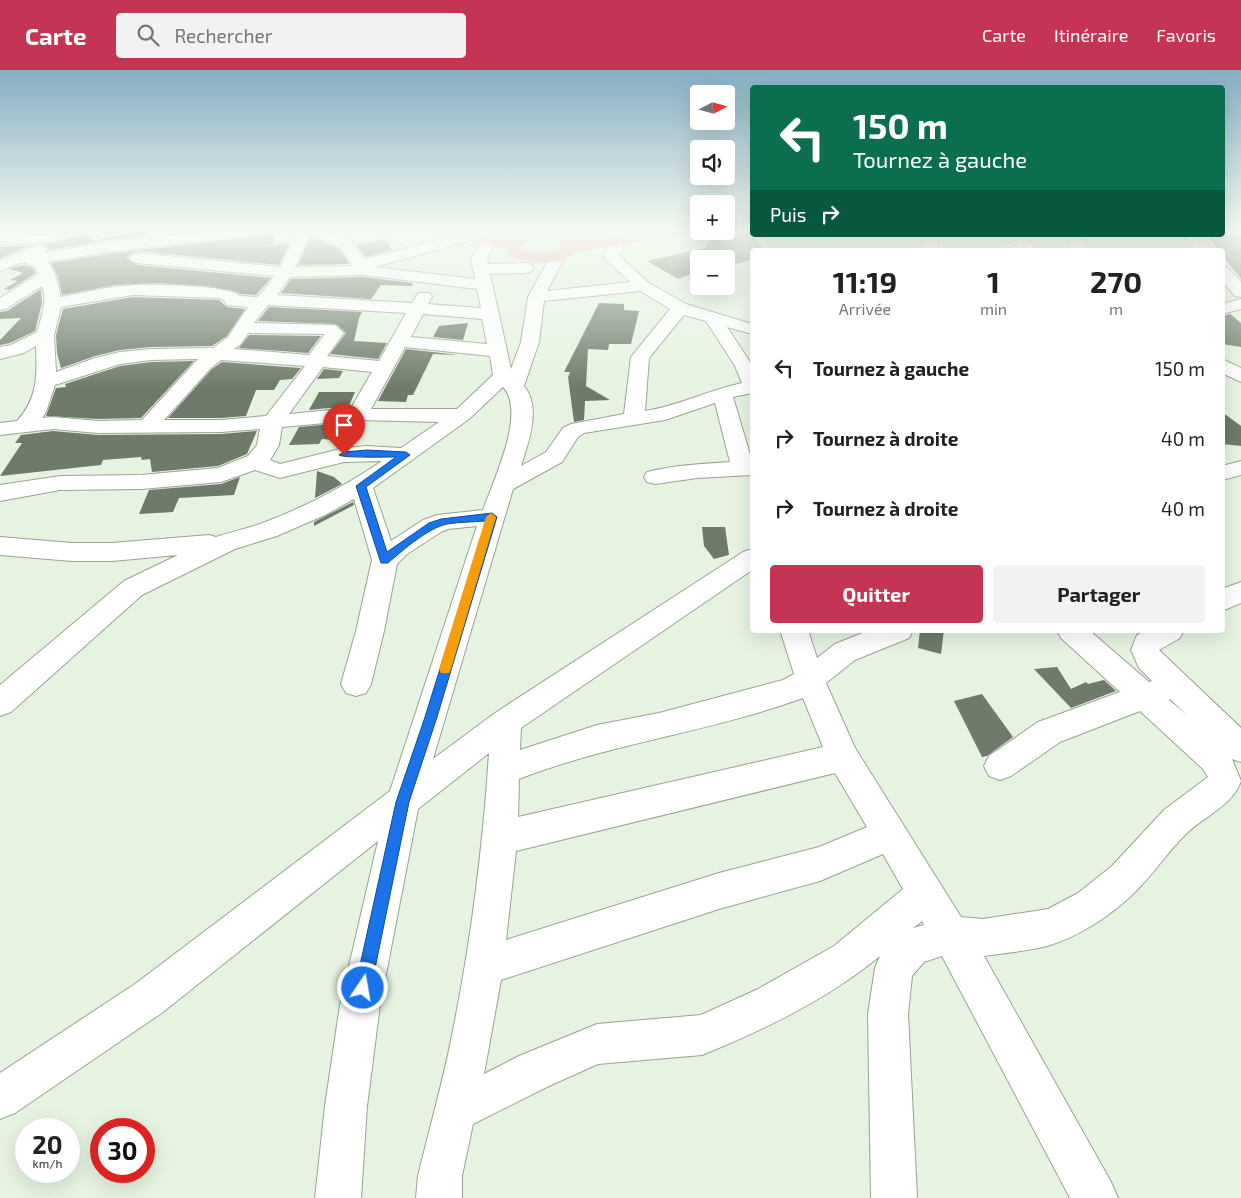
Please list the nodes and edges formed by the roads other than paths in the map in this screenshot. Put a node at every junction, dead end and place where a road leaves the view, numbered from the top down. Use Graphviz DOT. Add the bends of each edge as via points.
graph roads {
  1 [pos="34,284"];
  2 [pos="49,284"];
  3 [pos="276,284"];
  4 [pos="433,284"];
  5 [pos="484,284"];
  6 [pos="531,284"];
  7 [pos="543,284"];
  8 [pos="640,284"];
  9 [pos="643,286"];
  10 [pos="536,297"];
  11 [pos="262,301"];
  12 [pos="52,303"];
  13 [pos="1241,304"];
  14 [pos="0,305"];
  15 [pos="680,308"];
  16 [pos="1225,308"];
  17 [pos="416,310"];
  18 [pos="491,314"];
  19 [pos="713,319"];
  20 [pos="243,328"];
  21 [pos="750,328"];
  22 [pos="45,335"];
  23 [pos="398,341"];
  24 [pos="498,351"];
  25 [pos="0,353"];
  26 [pos="218,354"];
  27 [pos="1225,355"];
  28 [pos="1241,358"];
  29 [pos="317,363"];
  30 [pos="1225,367"];
  31 [pos="384,368"];
  32 [pos="1241,376"];
  33 [pos="750,379"];
  34 [pos="47,381"];
  35 [pos="508,382"];
  36 [pos="750,387"];
  37 [pos="722,393"];
  38 [pos="358,414"];
  39 [pos="462,415"];
  40 [pos="634,418"];
  41 [pos="272,422"];
  42 [pos="148,426"];
  43 [pos="22,428"];
  44 [pos="0,429"];
  45 [pos="406,455"];
  46 [pos="1225,456"];
  47 [pos="1241,459"];
  48 [pos="256,461"];
  49 [pos="1241,468"];
  50 [pos="748,469"];
  51 [pos="1225,472"];
  52 [pos="655,477"];
  53 [pos="503,485"];
  54 [pos="361,486"];
  55 [pos="0,493"];
  56 [pos="492,517"];
  57 [pos="226,543"];
  58 [pos="0,546"];
  59 [pos="750,559"];
  60 [pos="385,560"];
  61 [pos="795,633"];
  62 [pos="892,633"];
  63 [pos="1075,633"];
  64 [pos="1150,634"];
  65 [pos="810,679"];
  66 [pos="356,684"];
  67 [pos="1159,691"];
  68 [pos="0,703"];
  69 [pos="506,722"];
  70 [pos="1241,748"];
  71 [pos="843,757"];
  72 [pos="1000,766"];
  73 [pos="505,770"];
  74 [pos="403,802"];
  75 [pos="889,834"];
  76 [pos="500,838"];
  77 [pos="926,894"];
  78 [pos="951,935"];
  79 [pos="484,966"];
  80 [pos="0,1098"];
  81 [pos="455,1111"];
  82 [pos="338,1198"];
  83 [pos="439,1198"];
  84 [pos="894,1198"];
  85 [pos="1095,1198"];
  1 -- 14 [label="street"];
  2 -- 12 [label="street"];
  3 -- 11 [label="street"];
  4 -- 17 [label="street"];
  5 -- 18 [label="street"];
  6 -- 10 [label="street"];
  7 -- 10 [label="street"];
  8 -- 9 [label="street"];
  9 -- 10 [label="street"];
  9 -- 15 [label="street"];
  10 -- 35 [label="street" via="530,342"];
  11 -- 12 [label="street" via="234,301 232,297 220,294 144,289"];
  11 -- 17 [label="street" via="327,302"];
  11 -- 20 [label="street"];
  12 -- 22 [label="street"];
  13 -- 16 [label="street"];
  15 -- 19 [label="street"];
  15 -- 40 [label="street" via="640,357"];
  17 -- 18 [label="street"];
  17 -- 23 [label="street"];
  18 -- 24 [label="street"];
  19 -- 21 [label="street"];
  19 -- 33 [label="street"];
  20 -- 26 [label="street" via="235,340"];
  20 -- 29 [label="street" via="329,328 335,332 318,356"];
  22 -- 25 [label="street" via="17,349"];
  22 -- 34 [label="street"];
  23 -- 24 [label="street"];
  23 -- 31 [label="street"];
  24 -- 35 [label="street"];
  26 -- 29 [label="street"];
  26 -- 34 [label="street" via="121,358"];
  26 -- 42 [label="street" via="204,364"];
  27 -- 28 [label="street"];
  29 -- 31 [label="street"];
  29 -- 41 [label="street"];
  30 -- 32 [label="street"];
  31 -- 38 [label="street"];
  34 -- 43 [label="street" via="36,412"];
  35 -- 39 [label="street"];
  35 -- 53 [label="street" via="519,393 522,403 521,426"];
  36 -- 37 [label="street"];
  37 -- 40 [label="street" via="665,414"];
  37 -- 50 [label="street"];
  38 -- 39 [label="street"];
  38 -- 41 [label="street"];
  39 -- 45 [label="street"];
  40 -- 53 [label="street" via="574,430 554,457"];
  41 -- 42 [label="street"];
  41 -- 48 [label="street" via="268,445"];
  42 -- 43 [label="street" via="98,427 53,423"];
  43 -- 44 [label="street"];
  45 -- 48 [label="street" via="344,455 280,471"];
  45 -- 54 [label="street"];
  46 -- 47 [label="street"];
  48 -- 55 [label="street" via="221,475 141,482 60,483"];
  49 -- 51 [label="street"];
  50 -- 52 [label="street"];
  53 -- 56 [label="street"];
  54 -- 57 [label="street" via="268,530"];
  54 -- 60 [label="street"];
  56 -- 60 [label="street" via="445,521 432,526"];
  56 -- 74 [label="street"];
  57 -- 58 [label="street" via="112,552"];
  57 -- 68 [label="street" via="133,588"];
  59 -- 69 [label="street"];
  60 -- 66 [label="street"];
  61 -- 65 [label="street"];
  62 -- 65 [label="street" via="846,652"];
  63 -- 67 [label="street"];
  64 -- 67 [label="street" via="1145,650"];
  65 -- 71 [label="street"];
  65 -- 73 [label="street" via="771,697 596,739"];
  67 -- 70 [label="street"];
  67 -- 72 [label="street" via="1050,732"];
  67 -- 78 [label="street" via="1214,759 1226,781 1176,821 1124,878 1091,906 1048,927 983,938"];
  69 -- 73 [label="street"];
  69 -- 74 [label="street"];
  71 -- 75 [label="street"];
  71 -- 76 [label="street"];
  73 -- 76 [label="street"];
  74 -- 80 [label="street" via="149,998"];
  74 -- 82 [label="street" via="360,1004"];
  75 -- 77 [label="street"];
  75 -- 79 [label="street" via="820,864 719,891"];
  76 -- 79 [label="street"];
  77 -- 78 [label="street"];
  77 -- 81 [label="street" via="847,959 772,1004 702,1035 597,1044"];
  78 -- 84 [label="street" via="912,947 894,968 888,1014"];
  78 -- 85 [label="street"];
  79 -- 81 [label="street"];
  81 -- 83 [label="street" via="440,1176"];
}
